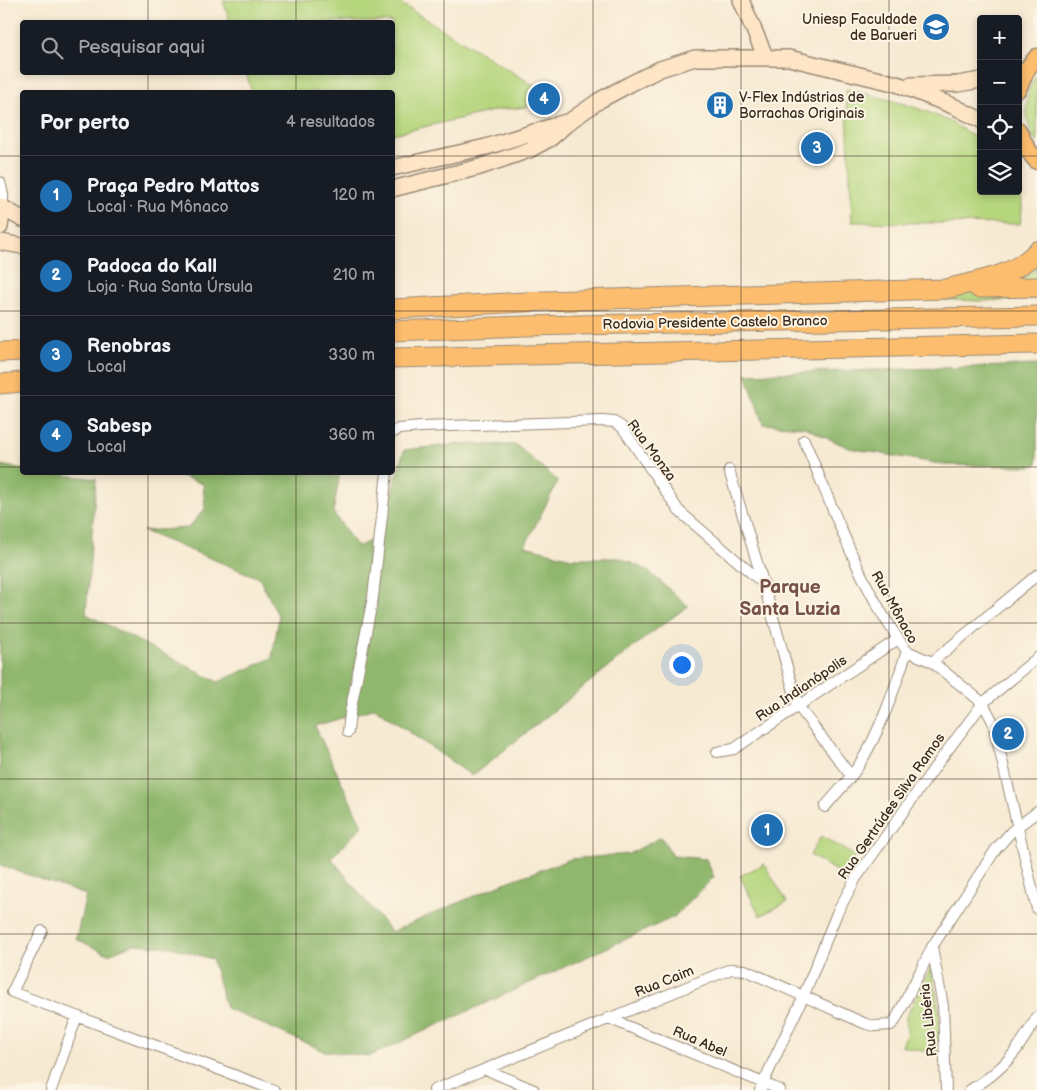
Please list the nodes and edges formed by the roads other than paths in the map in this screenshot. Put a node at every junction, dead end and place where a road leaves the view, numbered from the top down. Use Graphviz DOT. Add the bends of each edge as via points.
graph roads {
  1 [pos="742,0"];
  2 [pos="1036,57"];
  3 [pos="766,58"];
  4 [pos="1022,64"];
  5 [pos="1022,80"];
  6 [pos="977,81"];
  7 [pos="897,84"];
  8 [pos="977,118"];
  9 [pos="570,121"];
  10 [pos="1022,142"];
  11 [pos="1029,154"];
  12 [pos="395,167"];
  13 [pos="0,182"];
  14 [pos="395,188"];
  15 [pos="1,207"];
  16 [pos="20,218"];
  17 [pos="0,227"];
  18 [pos="0,242"];
  19 [pos="20,246"];
  20 [pos="1037,251"];
  21 [pos="1037,287"];
  22 [pos="945,289"];
  23 [pos="395,309"];
  24 [pos="1037,316"];
  25 [pos="395,331"];
  26 [pos="1037,344"];
  27 [pos="20,351"];
  28 [pos="0,352"];
  29 [pos="395,358"];
  30 [pos="20,382"];
  31 [pos="0,384"];
  32 [pos="395,431"];
  33 [pos="804,440"];
  34 [pos="729,470"];
  35 [pos="387,475"];
  36 [pos="1037,575"];
  37 [pos="764,584"];
  38 [pos="898,640"];
  39 [pos="907,651"];
  40 [pos="1037,658"];
  41 [pos="932,662"];
  42 [pos="983,703"];
  43 [pos="798,706"];
  44 [pos="348,732"];
  45 [pos="717,752"];
  46 [pos="851,776"];
  47 [pos="825,807"];
  48 [pos="1037,812"];
  49 [pos="1018,826"];
  50 [pos="1037,909"];
  51 [pos="42,931"];
  52 [pos="932,947"];
  53 [pos="804,995"];
  54 [pos="77,1016"];
  55 [pos="1037,1017"];
  56 [pos="608,1018"];
  57 [pos="487,1070"];
  58 [pos="762,1086"];
  59 [pos="51,1090"];
  60 [pos="274,1090"];
  61 [pos="434,1090"];
  62 [pos="534,1090"];
  63 [pos="780,1090"];
  64 [pos="946,1090"];
  65 [pos="970,1090"];
  1 -- 3 [label="street"];
  2 -- 4 [label="street"];
  2 -- 5 [label="main road"];
  3 -- 7 [label="street" via="789,58"];
  3 -- 9 [label="street" via="695,58 674,64 623,88"];
  6 -- 7 [label="street" via="943,86"];
  7 -- 8 [label="street"];
  9 -- 12 [label="street" via="486,147"];
  9 -- 14 [label="street" via="542,144 504,160"];
  10 -- 11 [label="main road"];
  13 -- 15 [label="street" via="3,194"];
  15 -- 16 [label="street"];
  15 -- 17 [label="street"];
  18 -- 19 [label="street"];
  20 -- 22 [label="highway" via="1014,269"];
  21 -- 22 [label="highway"];
  22 -- 23 [label="highway"];
  24 -- 25 [label="highway, Rodovia Presidente Castelo Branco"];
  26 -- 29 [label="highway, Rodovia Presidente Castelo Branco"];
  27 -- 28 [label="highway"];
  30 -- 31 [label="highway"];
  32 -- 37 [label="street, Rua Monza" via="421,427 617,423 679,511"];
  33 -- 38 [label="street, Rua Mônaco" via="866,585"];
  34 -- 37 [label="street"];
  35 -- 44 [label="street" via="373,597"];
  36 -- 41 [label="street"];
  37 -- 43 [label="street"];
  38 -- 39 [label="street, Rua Mônaco"];
  38 -- 43 [label="street, Rua Indianópolis"];
  39 -- 41 [label="street"];
  39 -- 46 [label="street, Rua Mônaco" via="892,697"];
  40 -- 42 [label="street, Rua Gertrúdes Silva Ramos"];
  41 -- 42 [label="street"];
  42 -- 49 [label="street" via="993,722"];
  42 -- 53 [label="street, Rua Gertrúdes Silva Ramos" via="856,878 837,913"];
  43 -- 45 [label="street, Rua Indianópolis" via="734,750"];
  43 -- 46 [label="street"];
  46 -- 47 [label="street, Rua Mônaco"];
  48 -- 49 [label="street"];
  49 -- 50 [label="street"];
  49 -- 52 [label="street" via="996,849"];
  51 -- 54 [label="street" via="12,992"];
  52 -- 53 [label="street, Rua Caim" via="891,1025 866,1024"];
  52 -- 64 [label="street, Rua Libéria" via="942,1006"];
  53 -- 56 [label="street, Rua Caim" via="745,970 731,969"];
  53 -- 58 [label="street, Rua Gertrúdes Silva Ramos"];
  54 -- 59 [label="street"];
  54 -- 60 [label="street"];
  55 -- 65 [label="street" via="1019,1048 1004,1065"];
  56 -- 57 [label="street, Rua Caim"];
  56 -- 58 [label="street, Rua Abel"];
  57 -- 61 [label="street, Rua Caim"];
  57 -- 62 [label="street"];
  58 -- 63 [label="street, Rua Abel"];
}
